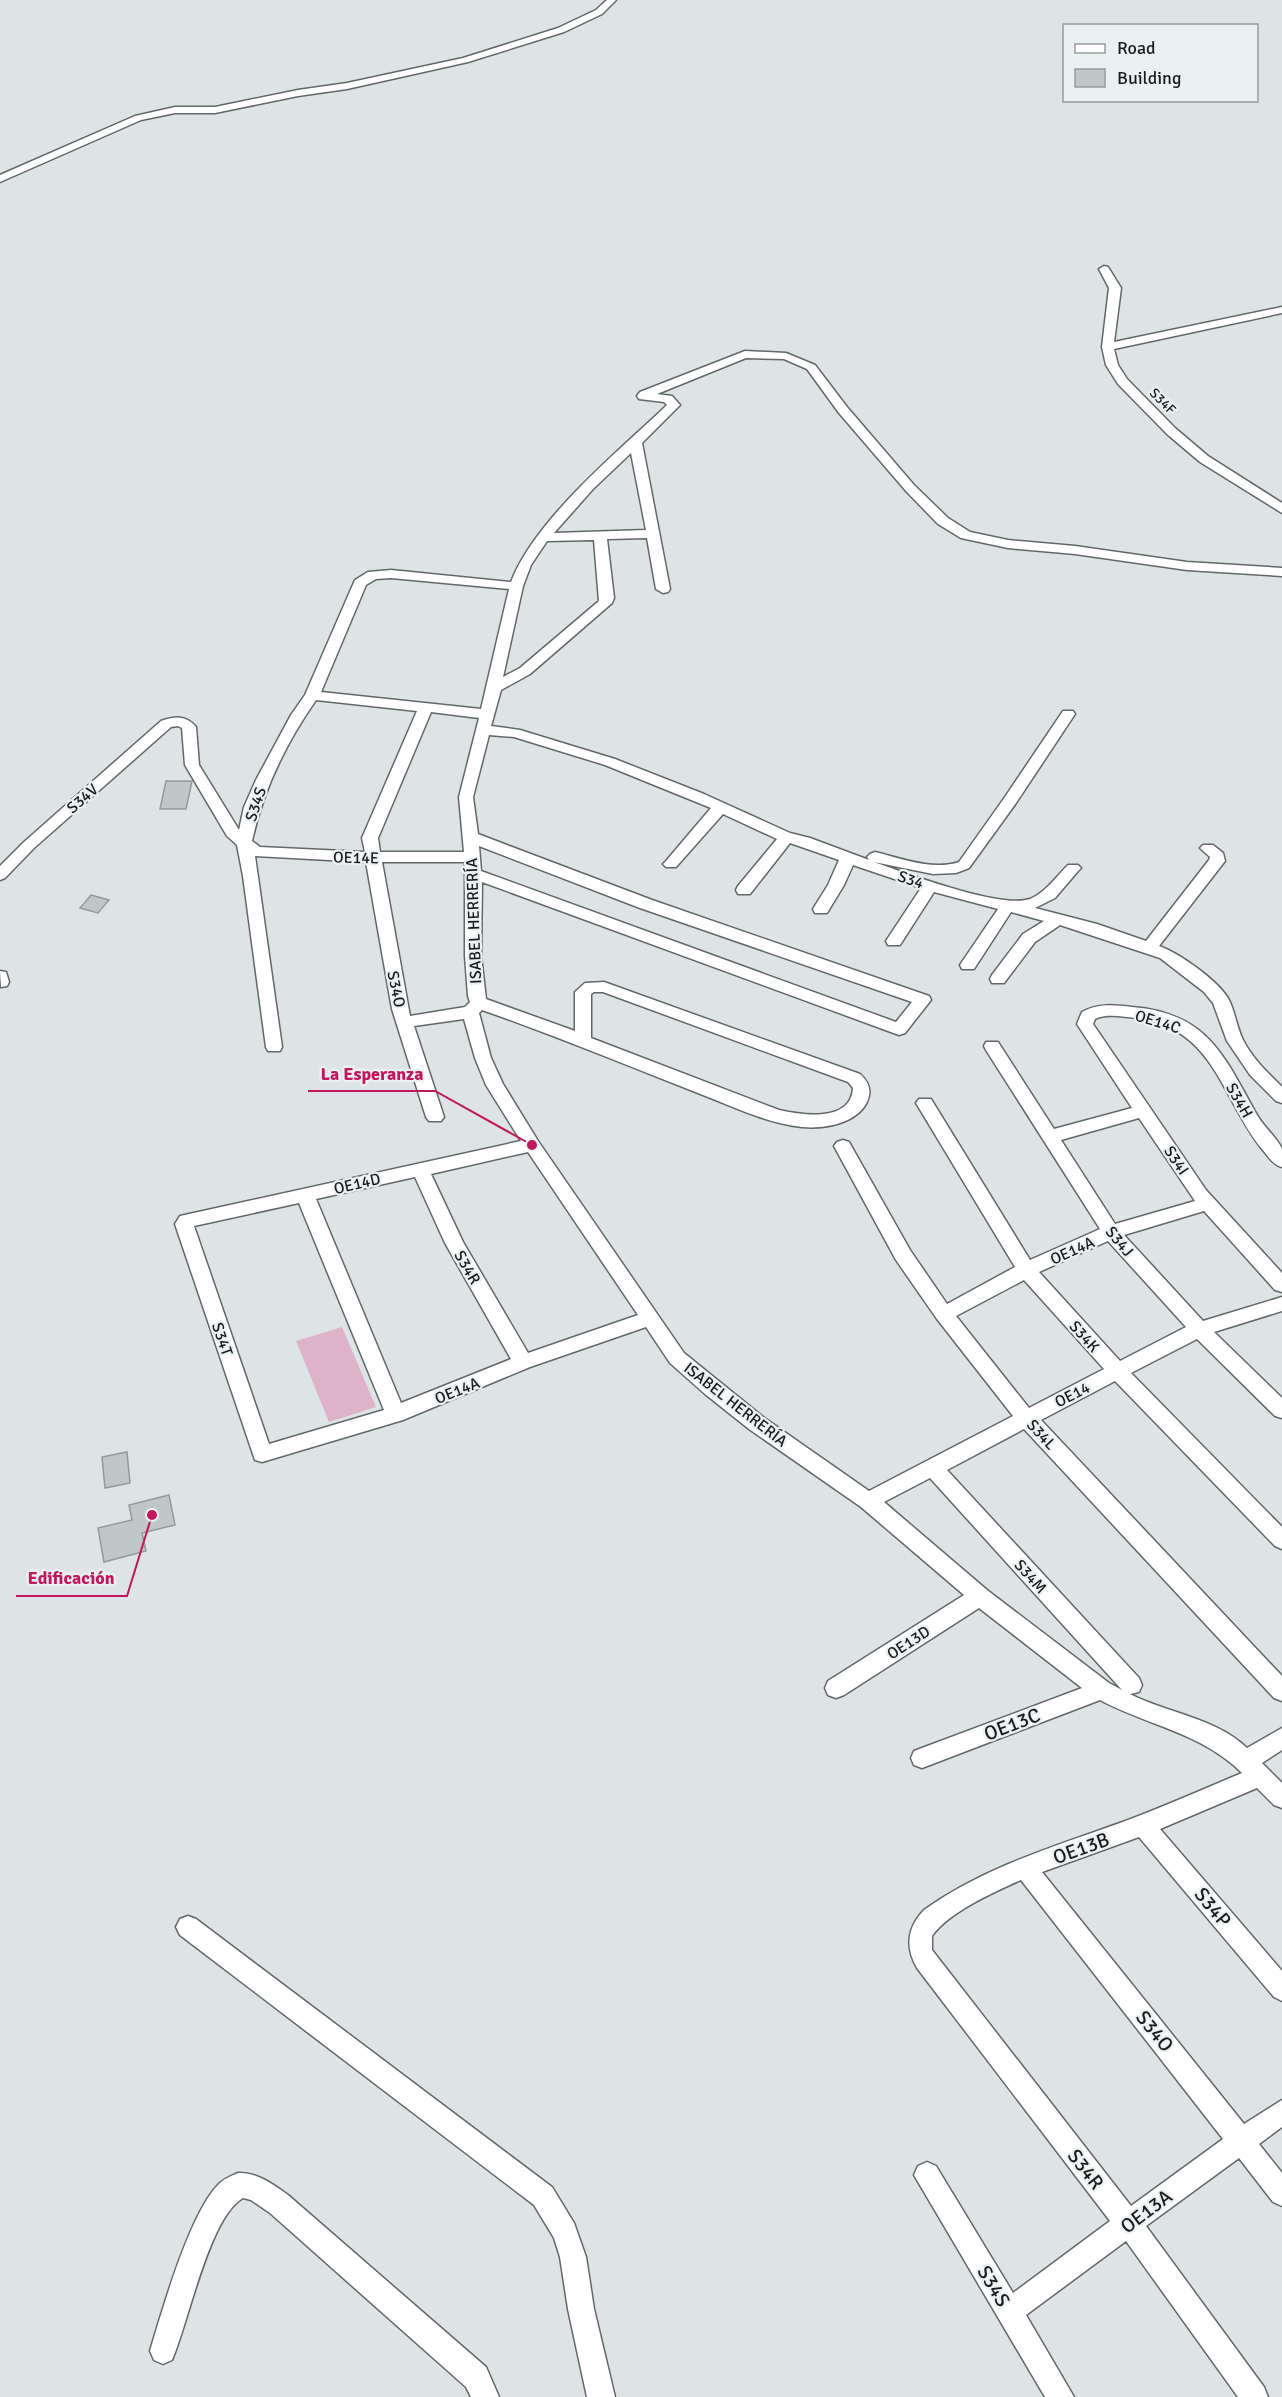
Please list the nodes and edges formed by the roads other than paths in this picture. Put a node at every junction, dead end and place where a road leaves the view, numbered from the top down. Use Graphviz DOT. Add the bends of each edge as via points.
graph roads {
  1 [pos="612,0"];
  2 [pos="0,179"];
  3 [pos="1104,269"];
  4 [pos="1282,310"];
  5 [pos="1108,347"];
  6 [pos="635,440"];
  7 [pos="1282,509"];
  8 [pos="653,534"];
  9 [pos="600,536"];
  10 [pos="543,537"];
  11 [pos="1282,572"];
  12 [pos="516,586"];
  13 [pos="663,589"];
  14 [pos="494,688"];
  15 [pos="312,695"];
  16 [pos="426,707"];
  17 [pos="1068,714"];
  18 [pos="484,722"];
  19 [pos="720,807"];
  20 [pos="470,837"];
  21 [pos="786,837"];
  22 [pos="806,841"];
  23 [pos="244,843"];
  24 [pos="1208,848"];
  25 [pos="373,857"];
  26 [pos="471,857"];
  27 [pos="848,858"];
  28 [pos="671,864"];
  29 [pos="1073,868"];
  30 [pos="474,874"];
  31 [pos="0,875"];
  32 [pos="930,886"];
  33 [pos="744,890"];
  34 [pos="1008,905"];
  35 [pos="821,909"];
  36 [pos="1058,919"];
  37 [pos="894,941"];
  38 [pos="1150,947"];
  39 [pos="968,965"];
  40 [pos="999,979"];
  41 [pos="475,1007"];
  42 [pos="406,1022"];
  43 [pos="1085,1024"];
  44 [pos="1200,1038"];
  45 [pos="583,1042"];
  46 [pos="992,1046"];
  47 [pos="274,1047"];
  48 [pos="1282,1097"];
  49 [pos="925,1103"];
  50 [pos="1144,1111"];
  51 [pos="435,1117"];
  52 [pos="1051,1136"];
  53 [pos="532,1145"];
  54 [pos="843,1146"];
  55 [pos="1282,1161"];
  56 [pos="420,1169"];
  57 [pos="305,1195"];
  58 [pos="1208,1204"];
  59 [pos="184,1224"];
  60 [pos="1111,1232"];
  61 [pos="1026,1270"];
  62 [pos="1282,1285"];
  63 [pos="1282,1304"];
  64 [pos="944,1314"];
  65 [pos="649,1319"];
  66 [pos="1199,1329"];
  67 [pos="523,1362"];
  68 [pos="1117,1371"];
  69 [pos="1282,1410"];
  70 [pos="396,1414"];
  71 [pos="1026,1418"];
  72 [pos="262,1454"];
  73 [pos="932,1467"];
  74 [pos="868,1501"];
  75 [pos="1282,1540"];
  76 [pos="980,1596"];
  77 [pos="1131,1685"];
  78 [pos="836,1688"];
  79 [pos="1101,1690"];
  80 [pos="1282,1691"];
  81 [pos="1282,1738"];
  82 [pos="922,1758"];
  83 [pos="1254,1769"];
  84 [pos="1282,1798"];
  85 [pos="1143,1825"];
  86 [pos="1025,1868"];
  87 [pos="188,1927"];
  88 [pos="919,1943"];
  89 [pos="1282,1989"];
  90 [pos="1282,2112"];
  91 [pos="1243,2140"];
  92 [pos="927,2175"];
  93 [pos="1282,2193"];
  94 [pos="1128,2223"];
  95 [pos="1010,2311"];
  96 [pos="163,2351"];
  97 [pos="485,2397"];
  98 [pos="601,2397"];
  99 [pos="1060,2397"];
  100 [pos="1254,2397"];
  1 -- 2 [label="street" via="598,12 561,30 465,60 215,110 175,110 138,118"];
  3 -- 5 [label="street, S34F" via="1115,288"];
  4 -- 5 [label="street"];
  5 -- 7 [label="street, S34F" via="1112,365 1122,381 1171,431 1204,459"];
  6 -- 8 [label="street"];
  6 -- 10 [label="street, ISABEL HERRERÍA"];
  6 -- 11 [label="street, ISABEL HERRERÍA" via="674,405 668,399 642,396 745,354 786,356 811,367 910,488 943,521 966,535 1008,544 1187,566"];
  8 -- 9 [label="street"];
  8 -- 13 [label="street"];
  9 -- 10 [label="street"];
  9 -- 14 [label="street" via="605,603 525,672"];
  10 -- 12 [label="street, ISABEL HERRERÍA" via="524,564"];
  12 -- 14 [label="street, ISABEL HERRERÍA"];
  12 -- 15 [label="street, S34S" via="373,575 360,583"];
  14 -- 18 [label="street, ISABEL HERRERÍA"];
  15 -- 16 [label="street, S34"];
  15 -- 23 [label="street, S34S" via="263,780"];
  16 -- 18 [label="street, S34"];
  16 -- 25 [label="street, S34O" via="370,838"];
  17 -- 22 [label="street" via="978,847 960,867 915,865 817,837"];
  18 -- 19 [label="street, S34" via="610,762"];
  18 -- 20 [label="street, ISABEL HERRERÍA" via="466,797"];
  19 -- 21 [label="street, S34"];
  19 -- 28 [label="street"];
  20 -- 26 [label="street, ISABEL HERRERÍA"];
  20 -- 30 [label="street" via="646,904 923,1000 899,1029"];
  21 -- 22 [label="street, S34"];
  21 -- 33 [label="street"];
  22 -- 27 [label="street, S34"];
  23 -- 25 [label="street, OE14E" via="269,855"];
  23 -- 31 [label="street, S34V" via="234,836 192,765 189,727 176,720 166,724"];
  23 -- 47 [label="street, S34S"];
  24 -- 38 [label="street" via="1217,854 1217,861"];
  25 -- 26 [label="street, OE14E"];
  25 -- 42 [label="street, S34O" via="400,1009"];
  26 -- 30 [label="street, ISABEL HERRERÍA"];
  27 -- 32 [label="street, S34"];
  27 -- 35 [label="street"];
  29 -- 34 [label="street" via="1049,894 1033,904"];
  30 -- 41 [label="street, ISABEL HERRERÍA"];
  32 -- 34 [label="street, S34"];
  32 -- 37 [label="street"];
  34 -- 36 [label="street, S34"];
  34 -- 39 [label="street"];
  36 -- 38 [label="street, S34"];
  36 -- 40 [label="street" via="1029,938"];
  38 -- 48 [label="street, S34" via="1178,961 1210,988 1221,1001 1235,1041 1256,1071"];
  41 -- 42 [label="street"];
  41 -- 45 [label="street"];
  41 -- 53 [label="street, ISABEL HERRERÍA" via="487,1067"];
  42 -- 51 [label="street, S34O"];
  43 -- 44 [label="street, OE14C" via="1088,1016 1097,1012 1136,1012 1185,1028"];
  43 -- 50 [label="street, S34I"];
  44 -- 55 [label="street, S34H" via="1215,1056 1257,1129"];
  45 -- 45 [label="street" via="792,1119 814,1121 840,1116 860,1098 860,1083 854,1078 600,986 584,992"];
  46 -- 52 [label="street, S34J"];
  49 -- 61 [label="street, S34K"];
  50 -- 52 [label="street"];
  50 -- 58 [label="street, S34I"];
  52 -- 60 [label="street, S34J"];
  53 -- 56 [label="street, OE14D"];
  53 -- 65 [label="street, ISABEL HERRERÍA"];
  54 -- 64 [label="street, S34L" via="903,1255"];
  56 -- 57 [label="street, OE14D"];
  56 -- 67 [label="street, S34R" via="454,1243"];
  57 -- 59 [label="street, OE14D" via="190,1219"];
  57 -- 70 [label="street"];
  58 -- 60 [label="street, OE14A"];
  58 -- 62 [label="street, S34I"];
  59 -- 72 [label="street, S34T"];
  60 -- 61 [label="street, OE14A"];
  60 -- 66 [label="street, S34J"];
  61 -- 64 [label="street, OE14A"];
  61 -- 68 [label="street, S34K"];
  63 -- 66 [label="street, OE14"];
  64 -- 71 [label="street, S34L"];
  65 -- 67 [label="street, OE14A"];
  65 -- 74 [label="street, ISABEL HERRERÍA" via="677,1358 712,1389"];
  66 -- 68 [label="street, OE14"];
  66 -- 69 [label="street, S34J"];
  67 -- 70 [label="street, OE14A"];
  68 -- 71 [label="street, OE14"];
  68 -- 75 [label="street, S34K"];
  70 -- 72 [label="street, OE14A"];
  71 -- 73 [label="street, OE14"];
  71 -- 80 [label="street, S34L"];
  73 -- 74 [label="street, OE14"];
  73 -- 77 [label="street, S34M"];
  74 -- 76 [label="street, ISABEL HERRERÍA"];
  76 -- 78 [label="street, OE13D"];
  76 -- 79 [label="street, ISABEL HERRERÍA"];
  79 -- 82 [label="street, OE13C"];
  79 -- 83 [label="street, ISABEL HERRERÍA" via="1196,1729 1233,1749"];
  81 -- 83 [label="street, OE13B"];
  83 -- 84 [label="street, ISABEL HERRERÍA"];
  83 -- 85 [label="street, OE13B"];
  85 -- 86 [label="street, OE13B"];
  85 -- 89 [label="street, S34P"];
  86 -- 88 [label="street, OE13B" via="973,1890 928,1922"];
  86 -- 91 [label="street, S34O"];
  87 -- 98 [label="street" via="543,2196 565,2232 573,2256"];
  88 -- 94 [label="street, S34R" via="919,1952"];
  90 -- 91 [label="street, OE13A"];
  91 -- 93 [label="street, S34O" via="1240,2142"];
  91 -- 94 [label="street, OE13A"];
  92 -- 95 [label="street, S34S"];
  94 -- 95 [label="street, OE13A"];
  94 -- 100 [label="street, S34R"];
  95 -- 99 [label="street, S34S"];
  96 -- 97 [label="street" via="180,2293 204,2235 224,2197 231,2189 242,2186 279,2204 476,2377"];
}
